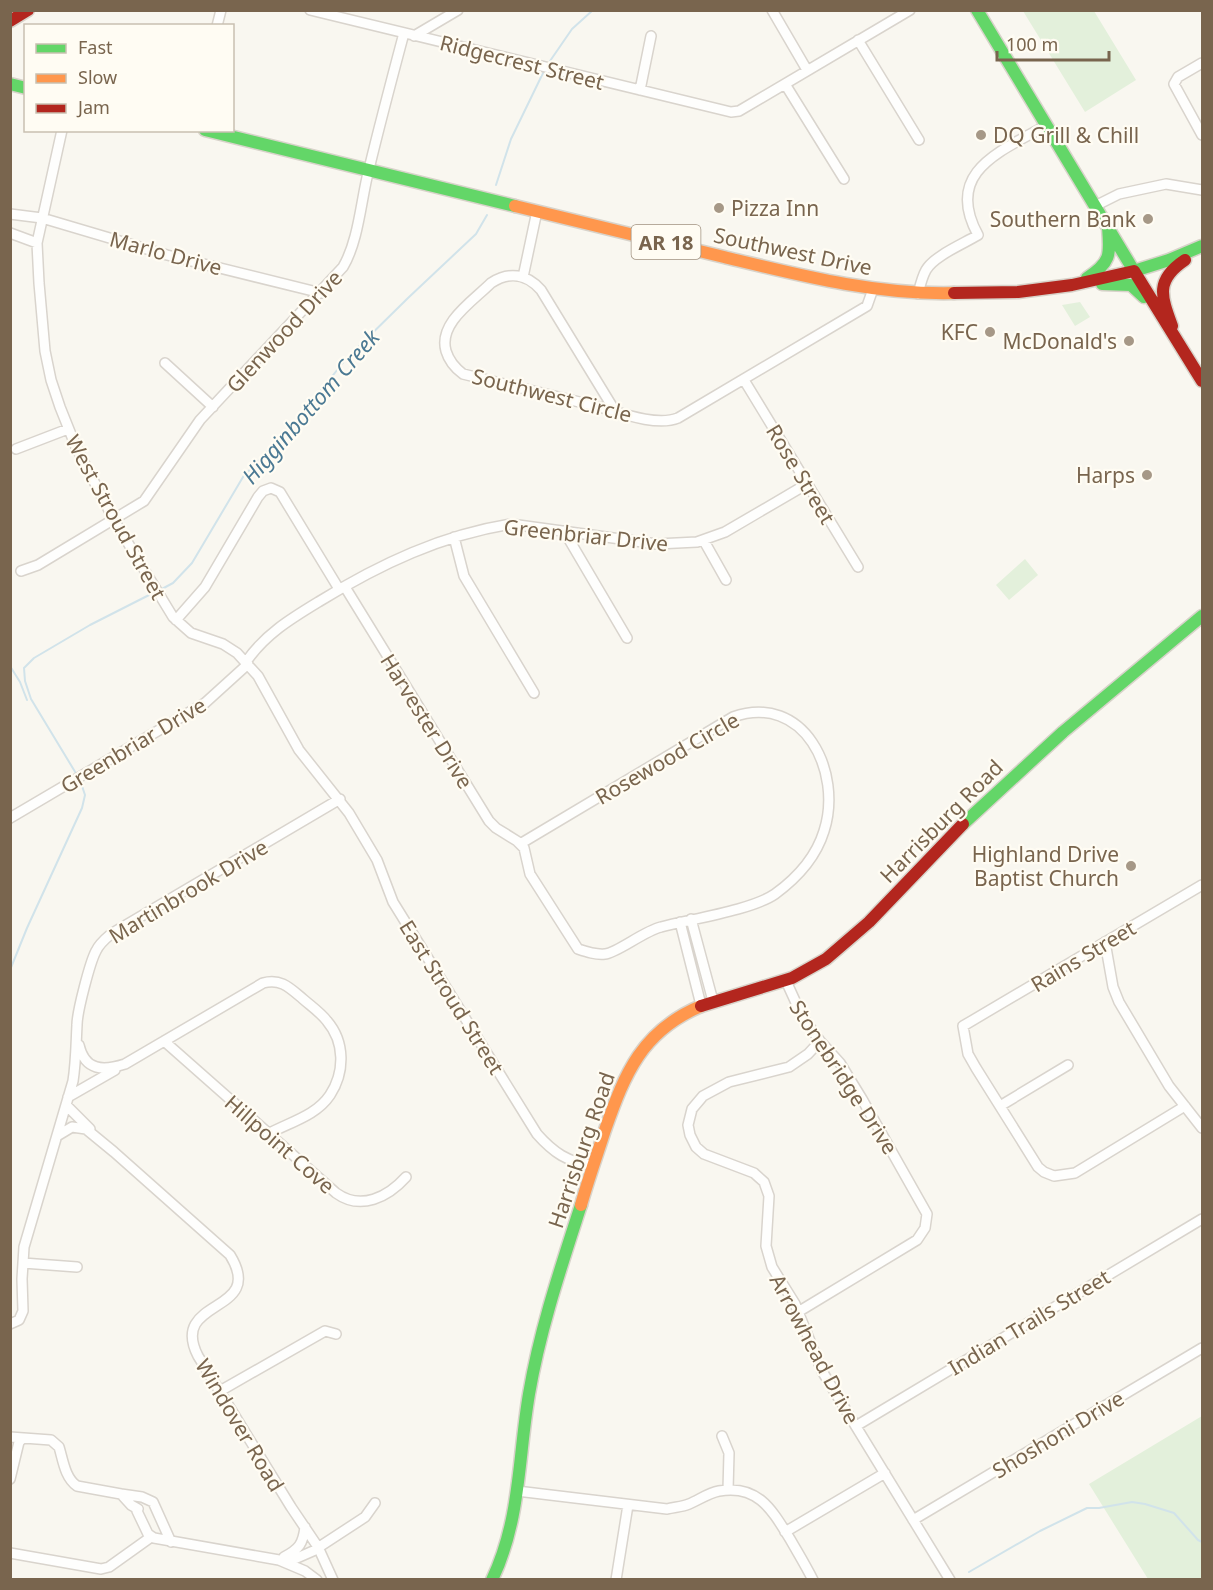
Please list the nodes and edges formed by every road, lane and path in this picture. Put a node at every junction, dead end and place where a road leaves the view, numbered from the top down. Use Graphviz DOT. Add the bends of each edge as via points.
graph roads {
  1 [pos="28,10"];
  2 [pos="310,10"];
  3 [pos="458,10"];
  4 [pos="772,10"];
  5 [pos="910,10"];
  6 [pos="977,10"];
  7 [pos="10,21"];
  8 [pos="404,33"];
  9 [pos="414,36"];
  10 [pos="651,36"];
  11 [pos="858,40"];
  12 [pos="1203,63"];
  13 [pos="807,70"];
  14 [pos="785,84"];
  15 [pos="640,90"];
  16 [pos="1047,124"];
  17 [pos="62,132"];
  18 [pos="213,132"];
  19 [pos="1203,135"];
  20 [pos="919,140"];
  21 [pos="368,170"];
  22 [pos="844,179"];
  23 [pos="1203,190"];
  24 [pos="1095,206"];
  25 [pos="537,211"];
  26 [pos="10,214"];
  27 [pos="42,218"];
  28 [pos="1108,227"];
  29 [pos="10,233"];
  30 [pos="38,243"];
  31 [pos="1203,248"];
  32 [pos="1134,271"];
  33 [pos="523,277"];
  34 [pos="1079,283"];
  35 [pos="873,289"];
  36 [pos="321,293"];
  37 [pos="918,294"];
  38 [pos="1156,308"];
  39 [pos="1180,347"];
  40 [pos="165,363"];
  41 [pos="1198,364"];
  42 [pos="744,380"];
  43 [pos="1203,381"];
  44 [pos="213,407"];
  45 [pos="615,411"];
  46 [pos="68,429"];
  47 [pos="16,450"];
  48 [pos="807,484"];
  49 [pos="114,520"];
  50 [pos="564,531"];
  51 [pos="454,537"];
  52 [pos="704,541"];
  53 [pos="858,567"];
  54 [pos="21,571"];
  55 [pos="726,580"];
  56 [pos="342,588"];
  57 [pos="1203,616"];
  58 [pos="176,620"];
  59 [pos="627,638"];
  60 [pos="247,663"];
  61 [pos="534,693"];
  62 [pos="340,799"];
  63 [pos="11,816"];
  64 [pos="520,844"];
  65 [pos="1203,885"];
  66 [pos="692,920"];
  67 [pos="680,922"];
  68 [pos="1105,942"];
  69 [pos="786,981"];
  70 [pos="707,1003"];
  71 [pos="78,1037"];
  72 [pos="164,1041"];
  73 [pos="820,1041"];
  74 [pos="125,1064"];
  75 [pos="1068,1065"];
  76 [pos="67,1101"];
  77 [pos="1000,1106"];
  78 [pos="1185,1106"];
  79 [pos="1203,1128"];
  80 [pos="268,1134"];
  81 [pos="57,1136"];
  82 [pos="114,1152"];
  83 [pos="593,1165"];
  84 [pos="406,1178"];
  85 [pos="1203,1219"];
  86 [pos="22,1263"];
  87 [pos="77,1267"];
  88 [pos="798,1312"];
  89 [pos="10,1324"];
  90 [pos="336,1334"];
  91 [pos="1203,1348"];
  92 [pos="220,1391"];
  93 [pos="856,1426"];
  94 [pos="722,1436"];
  95 [pos="10,1437"];
  96 [pos="24,1437"];
  97 [pos="885,1473"];
  98 [pos="10,1479"];
  99 [pos="728,1490"];
  100 [pos="518,1491"];
  101 [pos="121,1494"];
  102 [pos="147,1499"];
  103 [pos="375,1503"];
  104 [pos="628,1505"];
  105 [pos="138,1509"];
  106 [pos="913,1520"];
  107 [pos="305,1527"];
  108 [pos="785,1532"];
  109 [pos="152,1537"];
  110 [pos="171,1542"];
  111 [pos="318,1547"];
  112 [pos="10,1553"];
  113 [pos="279,1560"];
  114 [pos="317,1580"];
  115 [pos="333,1580"];
  116 [pos="492,1580"];
  117 [pos="616,1580"];
  118 [pos="813,1580"];
  119 [pos="950,1580"];
  1 -- 7 [label="main road"];
  2 -- 8 [label="street, Ridgecrest Street"];
  3 -- 9 [label="street"];
  4 -- 13 [label="street"];
  5 -- 11 [label="street"];
  6 -- 16 [label="main road"];
  8 -- 9 [label="street, Ridgecrest Street"];
  8 -- 21 [label="street, Glenwood Drive"];
  9 -- 15 [label="street, Ridgecrest Street"];
  10 -- 15 [label="street"];
  11 -- 13 [label="street"];
  11 -- 20 [label="street"];
  12 -- 19 [label="street" via="1178,77 1174,84"];
  13 -- 14 [label="street"];
  14 -- 15 [label="street, Ridgecrest Street" via="734,112"];
  14 -- 22 [label="street"];
  16 -- 24 [label="main road"];
  16 -- 37 [label="street" via="984,162 976,171 967,198 978,235 935,260 928,267"];
  17 -- 27 [label="street, West Stroud Street"];
  18 -- 21 [label="main road, Southwest Drive / AR 18"];
  21 -- 25 [label="main road, Southwest Drive / AR 18"];
  21 -- 36 [label="street, Glenwood Drive" via="348,257"];
  23 -- 24 [label="street" via="1166,184 1119,194"];
  24 -- 28 [label="main road"];
  25 -- 33 [label="street"];
  25 -- 35 [label="main road, Southwest Drive / AR 18"];
  26 -- 27 [label="street, Marlo Drive"];
  27 -- 30 [label="street, West Stroud Street"];
  27 -- 36 [label="street, Marlo Drive" via="167,255"];
  28 -- 32 [label="main road"];
  28 -- 34 [label="main road" via="1111,248 1107,261"];
  29 -- 30 [label="street"];
  30 -- 46 [label="street, West Stroud Street" via="45,351"];
  31 -- 32 [label="main road, Southwest Drive"];
  31 -- 39 [label="main road" via="1164,277 1165,307"];
  32 -- 34 [label="main road, Southwest Drive / AR 18"];
  32 -- 38 [label="main road"];
  33 -- 45 [label="street" via="541,290"];
  33 -- 45 [label="street, Southwest Circle" via="507,275 491,283 449,324 444,345 453,366 463,374"];
  34 -- 37 [label="main road, Southwest Drive / AR 18" via="1018,292"];
  34 -- 38 [label="main road" via="1131,285"];
  35 -- 37 [label="main road, Southwest Drive / AR 18"];
  35 -- 42 [label="street, Southwest Circle" via="867,306"];
  36 -- 44 [label="street, Glenwood Drive"];
  38 -- 39 [label="main road"];
  39 -- 41 [label="main road"];
  40 -- 44 [label="street"];
  41 -- 43 [label="main road"];
  42 -- 45 [label="street, Southwest Circle" via="671,420 657,421"];
  42 -- 48 [label="street, Rose Street"];
  44 -- 49 [label="street, Glenwood Drive" via="178,450 149,495"];
  46 -- 47 [label="street"];
  46 -- 49 [label="street, West Stroud Street"];
  48 -- 52 [label="street, Greenbriar Drive"];
  48 -- 53 [label="street, Rose Street"];
  49 -- 54 [label="street, Glenwood Drive"];
  49 -- 58 [label="street, West Stroud Street"];
  50 -- 51 [label="street, Greenbriar Drive" via="511,524"];
  50 -- 52 [label="street, Greenbriar Drive" via="666,544"];
  50 -- 59 [label="street"];
  51 -- 56 [label="street, Greenbriar Drive" via="391,561"];
  51 -- 61 [label="street" via="464,576"];
  52 -- 55 [label="street"];
  56 -- 58 [label="street, Harvester Drive" via="280,492 271,488 258,496 204,587"];
  56 -- 60 [label="street, Greenbriar Drive" via="275,630"];
  56 -- 64 [label="street, Harvester Drive" via="489,821"];
  57 -- 69 [label="main road, Harrisburg Road" via="1001,787 850,940 823,961"];
  58 -- 60 [label="street, West Stroud Street" via="191,633 224,645"];
  60 -- 62 [label="street, West Stroud Street" via="299,750"];
  60 -- 63 [label="street, Greenbriar Drive" via="205,703"];
  62 -- 71 [label="street, Martinbrook Drive" via="106,939 93,956 77,1022"];
  62 -- 83 [label="street, East Stroud Street" via="378,860 393,902 537,1134 562,1157"];
  64 -- 66 [label="street, Rosewood Circle" via="733,717 754,711 789,719 816,749 827,782 829,810 820,842 797,876 771,897"];
  64 -- 67 [label="street, Rosewood Circle" via="530,874 578,949 607,954 648,931"];
  65 -- 68 [label="street, Rains Street"];
  66 -- 67 [label="street, Rosewood Circle"];
  66 -- 70 [label="street"];
  67 -- 70 [label="street"];
  68 -- 77 [label="street, Rains Street" via="963,1026 968,1054"];
  68 -- 78 [label="street" via="1119,1002"];
  69 -- 70 [label="main road, Harrisburg Road"];
  69 -- 73 [label="street, Stonebridge Drive" via="802,1016"];
  70 -- 83 [label="main road, Harrisburg Road" via="668,1023 639,1052 622,1084"];
  71 -- 74 [label="street" via="81,1054 90,1064 109,1070"];
  71 -- 76 [label="street, Martinbrook Drive"];
  72 -- 74 [label="street"];
  72 -- 80 [label="street, Hillpoint Cove"];
  72 -- 80 [label="street" via="270,981 286,985 326,1019 341,1049 341,1070 334,1089 317,1109"];
  73 -- 88 [label="street, Stonebridge Drive" via="840,1063 862,1099 924,1206 927,1222 917,1240"];
  73 -- 88 [label="street, Arrowhead Drive" via="789,1067 729,1082 703,1096 692,1109 688,1125 702,1152 754,1173 764,1182 769,1196 768,1256"];
  74 -- 76 [label="street"];
  75 -- 77 [label="street"];
  76 -- 81 [label="street, Martinbrook Drive"];
  76 -- 82 [label="street, Windover Road"];
  77 -- 78 [label="street" via="1034,1163 1057,1176 1075,1173"];
  78 -- 79 [label="street"];
  80 -- 84 [label="street, Hillpoint Cove" via="347,1200 373,1200 394,1191"];
  81 -- 82 [label="street, Windover Road" via="70,1128 84,1128"];
  81 -- 86 [label="street, Martinbrook Drive" via="27,1232"];
  82 -- 92 [label="street, Windover Road" via="235,1263 238,1278 234,1292 198,1318 191,1332 195,1351"];
  83 -- 100 [label="main road, Harrisburg Road" via="539,1345 526,1413"];
  85 -- 93 [label="street, Indian Trails Street"];
  86 -- 87 [label="street"];
  86 -- 89 [label="street, Martinbrook Drive" via="23,1311 19,1320"];
  88 -- 93 [label="street, Arrowhead Drive" via="822,1371"];
  90 -- 92 [label="street" via="325,1331"];
  91 -- 106 [label="street, Shoshoni Drive"];
  92 -- 107 [label="street, Windover Road"];
  93 -- 97 [label="street, Arrowhead Drive"];
  94 -- 99 [label="street" via="729,1453"];
  95 -- 96 [label="street"];
  96 -- 98 [label="street" via="19,1442"];
  96 -- 101 [label="street" via="56,1443 68,1478 77,1486"];
  97 -- 106 [label="street, Arrowhead Drive"];
  97 -- 108 [label="street"];
  99 -- 104 [label="street" via="667,1509"];
  99 -- 108 [label="street" via="749,1493 765,1502"];
  100 -- 104 [label="street"];
  100 -- 116 [label="main road, Harrisburg Road" via="510,1535"];
  101 -- 102 [label="street"];
  101 -- 105 [label="street"];
  102 -- 105 [label="street"];
  102 -- 110 [label="street" via="156,1506"];
  103 -- 111 [label="street" via="365,1517"];
  104 -- 117 [label="street"];
  105 -- 109 [label="street"];
  106 -- 119 [label="street, Arrowhead Drive"];
  107 -- 111 [label="street, Windover Road"];
  107 -- 113 [label="street" via="297,1550"];
  108 -- 118 [label="street"];
  109 -- 110 [label="street"];
  109 -- 112 [label="street" via="101,1569"];
  110 -- 113 [label="street"];
  111 -- 113 [label="street" via="297,1558"];
  111 -- 115 [label="street, Windover Road"];
  113 -- 114 [label="street"];
}
